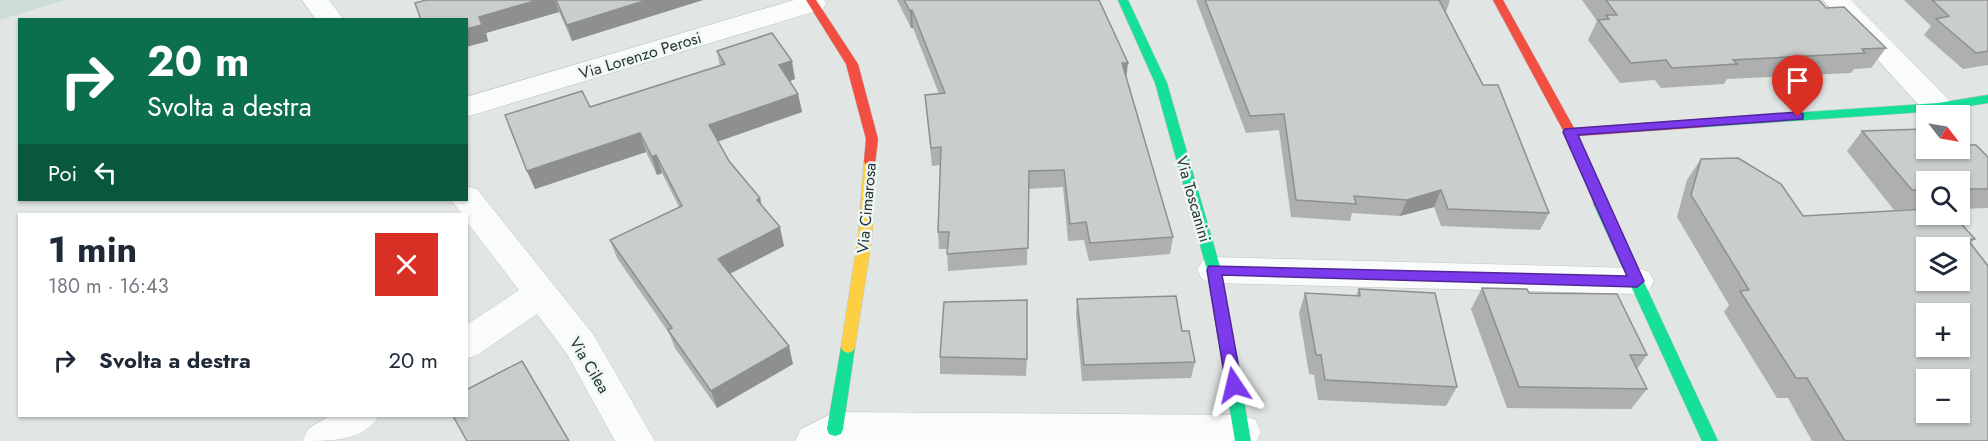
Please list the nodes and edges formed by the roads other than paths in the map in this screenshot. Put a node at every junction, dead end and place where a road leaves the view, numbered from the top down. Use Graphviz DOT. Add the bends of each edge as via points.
graph roads {
  1 [pos="315,0"];
  2 [pos="1123,0"];
  3 [pos="1498,0"];
  4 [pos="1836,0"];
  5 [pos="812,1"];
  6 [pos="329,18"];
  7 [pos="1988,99"];
  8 [pos="1936,105"];
  9 [pos="1950,105"];
  10 [pos="468,107"];
  11 [pos="1916,108"];
  12 [pos="1570,132"];
  13 [pos="468,200"];
  14 [pos="1214,270"];
  15 [pos="1637,281"];
  16 [pos="540,294"];
  17 [pos="468,343"];
  18 [pos="358,417"];
  19 [pos="825,435"];
  20 [pos="1243,436"];
  21 [pos="322,441"];
  22 [pos="634,441"];
  23 [pos="1710,441"];
  1 -- 6 [label="street"];
  2 -- 14 [label="street, Via Toscanini" via="1161,83"];
  3 -- 12 [label="street"];
  4 -- 8 [label="street"];
  5 -- 10 [label="street, Via Lorenzo Perosi"];
  5 -- 19 [label="street, Via Cimarosa" via="852,64 872,139 865,237"];
  7 -- 9 [label="street"];
  11 -- 12 [label="street"];
  12 -- 15 [label="street"];
  13 -- 16 [label="street, Via Cilea"];
  14 -- 15 [label="street"];
  14 -- 20 [label="street, Via Toscanini"];
  15 -- 23 [label="street"];
  16 -- 17 [label="street"];
  16 -- 22 [label="street, Via Cilea" via="580,344"];
  18 -- 21 [label="street"];
  19 -- 20 [label="street"];
}
